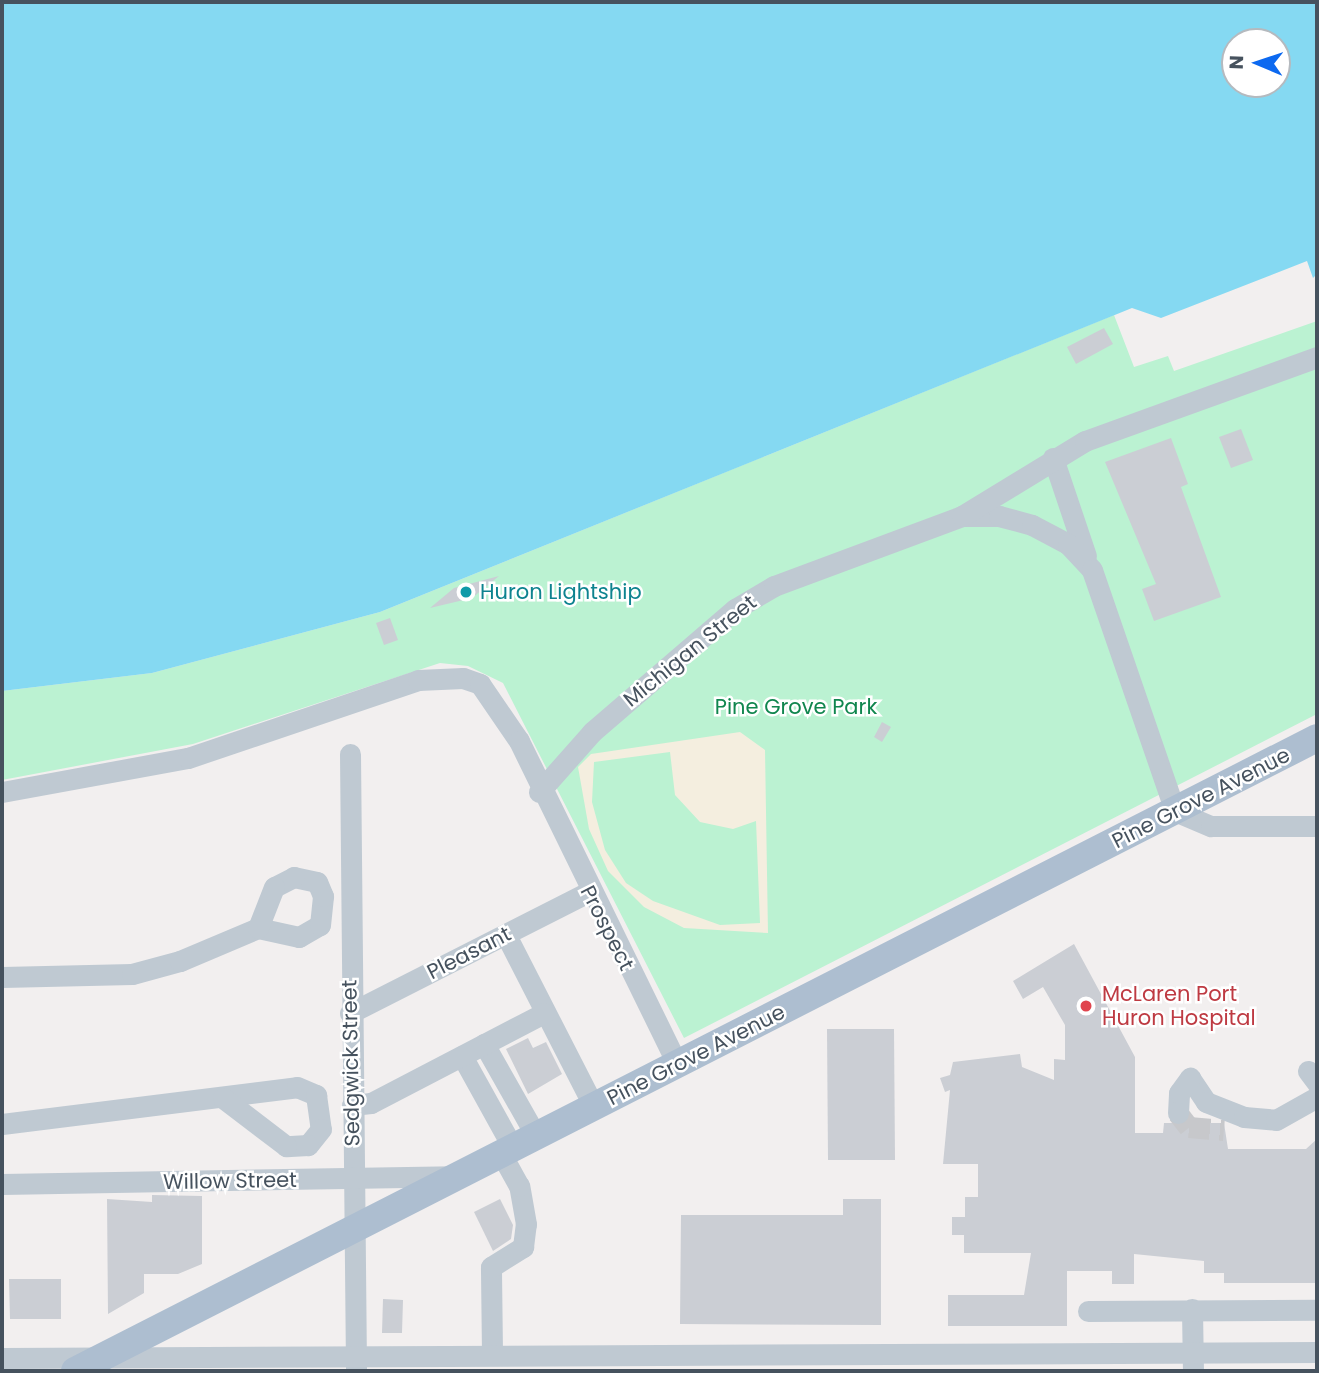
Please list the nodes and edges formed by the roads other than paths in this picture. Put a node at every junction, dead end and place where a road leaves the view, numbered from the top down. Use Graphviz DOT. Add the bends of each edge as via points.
graph roads {
  1 [pos="1317,358"];
  2 [pos="1054,458"];
  3 [pos="962,516"];
  4 [pos="1092,570"];
  5 [pos="1317,738"];
  6 [pos="350,754"];
  7 [pos="2,792"];
  8 [pos="539,792"];
  9 [pos="1175,811"];
  10 [pos="1317,826"];
  11 [pos="588,892"];
  12 [pos="258,928"];
  13 [pos="506,934"];
  14 [pos="2,977"];
  15 [pos="350,1013"];
  16 [pos="544,1013"];
  17 [pos="484,1044"];
  18 [pos="462,1056"];
  19 [pos="677,1065"];
  20 [pos="1317,1097"];
  21 [pos="223,1098"];
  22 [pos="352,1105"];
  23 [pos="594,1107"];
  24 [pos="1178,1113"];
  25 [pos="1244,1117"];
  26 [pos="2,1124"];
  27 [pos="1224,1130"];
  28 [pos="517,1146"];
  29 [pos="459,1175"];
  30 [pos="351,1178"];
  31 [pos="2,1184"];
  32 [pos="354,1230"];
  33 [pos="1192,1309"];
  34 [pos="1317,1310"];
  35 [pos="1088,1311"];
  36 [pos="1317,1352"];
  37 [pos="492,1353"];
  38 [pos="2,1358"];
  39 [pos="816,1362"];
  40 [pos="922,1362"];
  41 [pos="1193,1362"];
  42 [pos="638,1363"];
  43 [pos="356,1364"];
  44 [pos="90,1366"];
  1 -- 2 [label="street, Michigan Street"];
  2 -- 3 [label="street, Michigan Street"];
  2 -- 4 [label="street"];
  3 -- 4 [label="street" via="999,516 1032,525 1068,544"];
  3 -- 8 [label="street, Michigan Street" via="812,567 748,600 592,732"];
  4 -- 9 [label="street"];
  5 -- 9 [label="main road, Pine Grove Avenue"];
  6 -- 15 [label="street, Sedgwick Street"];
  7 -- 8 [label="street, Prospect" via="188,758 418,680 463,678 498,704"];
  8 -- 11 [label="street, Prospect"];
  9 -- 10 [label="street" via="1212,826"];
  9 -- 19 [label="main road, Pine Grove Avenue"];
  11 -- 13 [label="street, Pleasant"];
  11 -- 19 [label="street, Prospect"];
  12 -- 14 [label="street" via="180,961 132,974"];
  13 -- 15 [label="street, Pleasant"];
  13 -- 16 [label="street"];
  15 -- 22 [label="street, Sedgwick Street"];
  16 -- 17 [label="street"];
  16 -- 23 [label="street"];
  17 -- 18 [label="street"];
  17 -- 28 [label="street"];
  18 -- 22 [label="street" via="371,1103"];
  18 -- 28 [label="street"];
  19 -- 23 [label="main road, Pine Grove Avenue"];
  20 -- 25 [label="street" via="1276,1119"];
  21 -- 26 [label="street"];
  22 -- 30 [label="street, Sedgwick Street"];
  23 -- 28 [label="main road, Pine Grove Avenue"];
  24 -- 25 [label="street" via="1179,1093 1190,1078 1206,1102"];
  25 -- 27 [label="street"];
  28 -- 29 [label="main road, Pine Grove Avenue"];
  28 -- 37 [label="street" via="526,1224 523,1247 491,1267"];
  29 -- 30 [label="street, Willow Street"];
  29 -- 32 [label="main road, Pine Grove Avenue"];
  30 -- 31 [label="street, Willow Street"];
  30 -- 32 [label="street, Sedgwick Street"];
  32 -- 43 [label="street, Sedgwick Street"];
  32 -- 44 [label="main road, Pine Grove Avenue"];
  33 -- 34 [label="street"];
  33 -- 35 [label="street"];
  33 -- 41 [label="street"];
  36 -- 41 [label="street"];
  37 -- 42 [label="street"];
  37 -- 43 [label="street"];
  38 -- 44 [label="street"];
  39 -- 40 [label="street"];
  39 -- 42 [label="street"];
  40 -- 41 [label="street"];
  43 -- 44 [label="street"];
}
